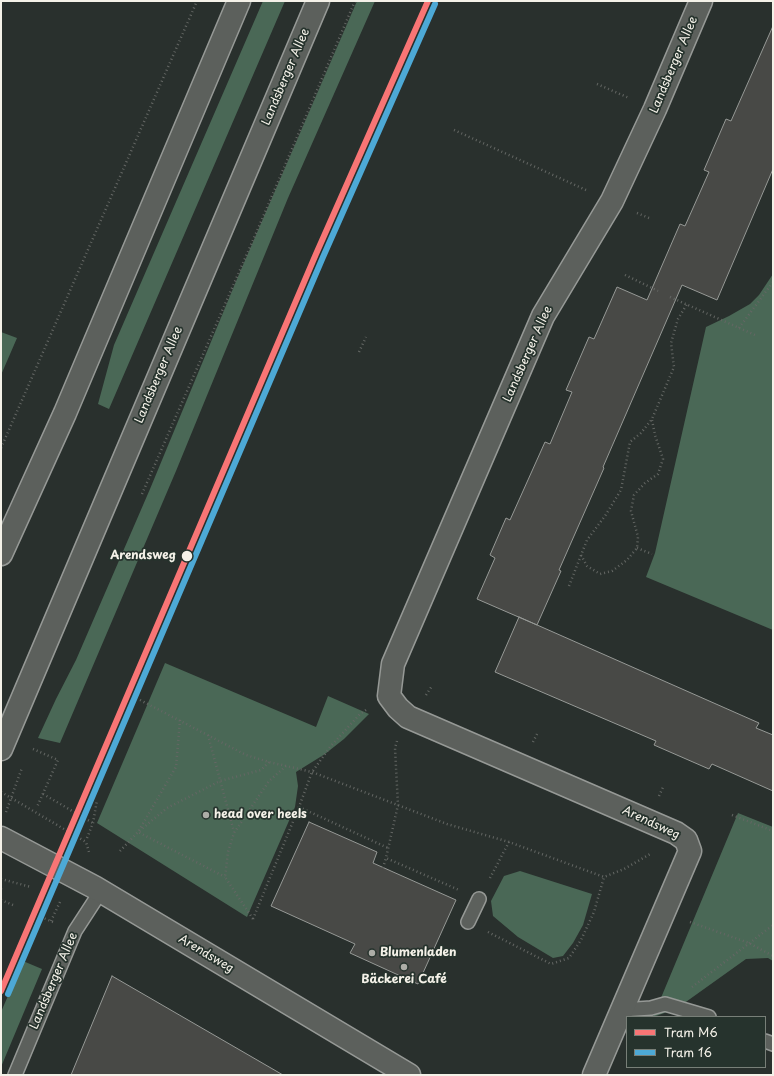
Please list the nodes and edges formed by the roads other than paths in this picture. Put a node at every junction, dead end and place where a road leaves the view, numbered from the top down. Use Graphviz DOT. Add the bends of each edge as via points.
graph roads {
  1 [pos="239,1"];
  2 [pos="318,1"];
  3 [pos="701,1"];
  4 [pos="1,554"];
  5 [pos="388,696"];
  6 [pos="1,749"];
  7 [pos="2,828"];
  8 [pos="101,891"];
  9 [pos="478,899"];
  10 [pos="468,922"];
  11 [pos="622,1010"];
  12 [pos="706,1016"];
  13 [pos="15,1075"];
  14 [pos="409,1075"];
  15 [pos="594,1075"];
  1 -- 4 [label="street" via="65,413"];
  2 -- 6 [label="street, Landsberger Allee"];
  3 -- 5 [label="street, Landsberger Allee" via="612,201 543,316 393,664"];
  5 -- 11 [label="street, Arendsweg" via="408,717 676,833 686,840 690,851"];
  7 -- 8 [label="street, Arendsweg"];
  8 -- 13 [label="lane, Landsberger Allee" via="75,931"];
  8 -- 14 [label="street, Arendsweg"];
  9 -- 10 [label="lane"];
  11 -- 12 [label="lane" via="651,1008 665,1004"];
  11 -- 15 [label="street, Arendsweg"];
}
